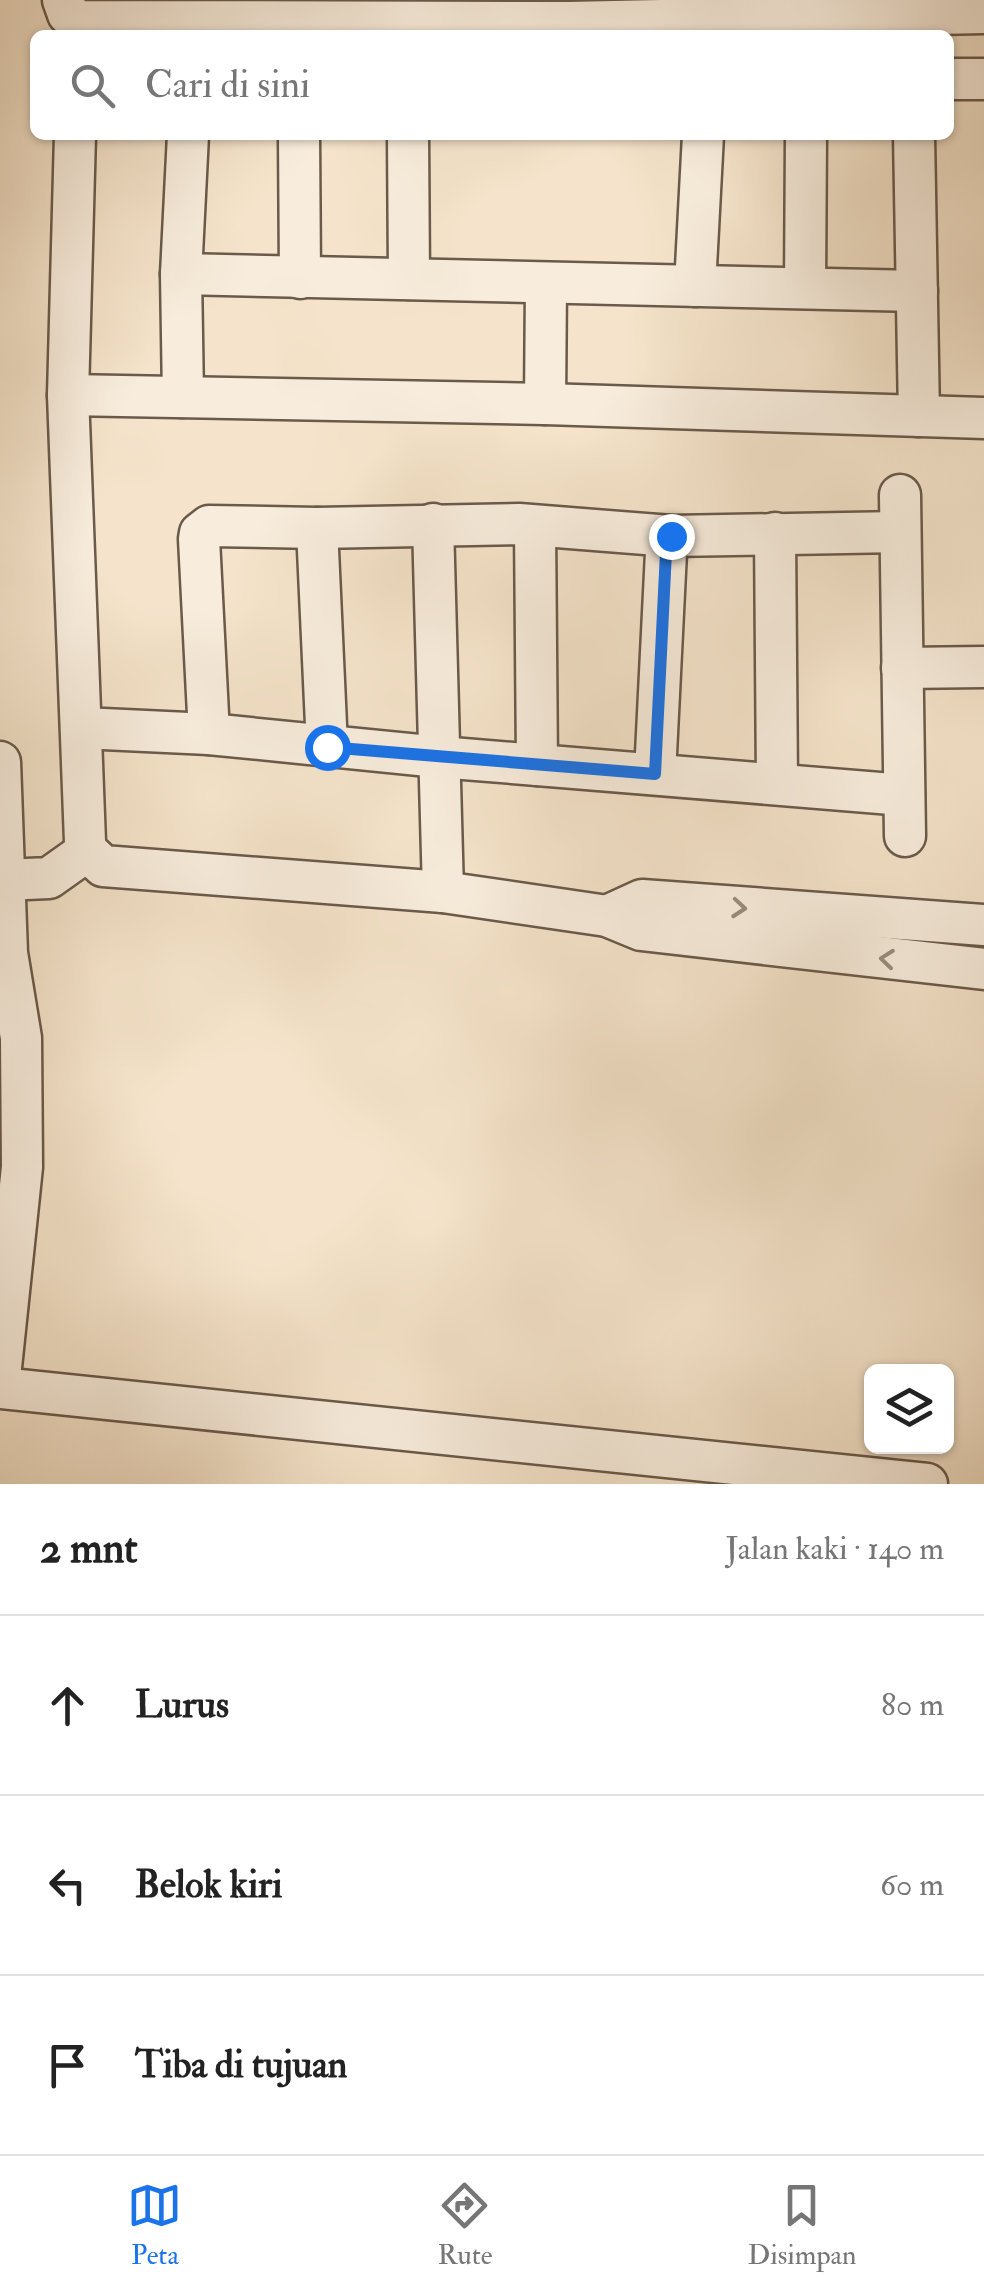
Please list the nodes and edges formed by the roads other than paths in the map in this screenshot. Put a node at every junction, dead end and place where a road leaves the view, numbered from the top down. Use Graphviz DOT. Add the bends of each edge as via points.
graph roads {
  1 [pos="63,0"];
  2 [pos="912,7"];
  3 [pos="193,10"];
  4 [pos="570,11"];
  5 [pos="984,12"];
  6 [pos="954,78"];
  7 [pos="984,79"];
  8 [pos="75,140"];
  9 [pos="188,140"];
  10 [pos="299,140"];
  11 [pos="408,140"];
  12 [pos="702,140"];
  13 [pos="806,140"];
  14 [pos="914,140"];
  15 [pos="181,274"];
  16 [pos="300,278"];
  17 [pos="410,279"];
  18 [pos="546,283"];
  19 [pos="695,286"];
  20 [pos="805,288"];
  21 [pos="917,291"];
  22 [pos="68,395"];
  23 [pos="182,397"];
  24 [pos="546,404"];
  25 [pos="919,416"];
  26 [pos="984,418"];
  27 [pos="433,524"];
  28 [pos="534,526"];
  29 [pos="317,528"];
  30 [pos="776,533"];
  31 [pos="671,536"];
  32 [pos="984,667"];
  33 [pos="902,668"];
  34 [pos="82,728"];
  35 [pos="209,734"];
  36 [pos="327,747"];
  37 [pos="439,757"];
  38 [pos="0,762"];
  39 [pos="537,765"];
  40 [pos="655,774"];
  41 [pos="777,784"];
  42 [pos="904,795"];
  43 [pos="905,836"];
  44 [pos="87,851"];
  45 [pos="4,880"];
  46 [pos="443,892"];
  47 [pos="984,925"];
  48 [pos="846,936"];
  49 [pos="4,952"];
  50 [pos="984,970"];
  51 [pos="0,1377"];
  52 [pos="0,1388"];
  53 [pos="927,1484"];
  1 -- 3 [label="street" via="78,21"];
  2 -- 4 [label="street"];
  2 -- 5 [label="street"];
  3 -- 4 [label="street"];
  6 -- 7 [label="street"];
  8 -- 22 [label="street"];
  9 -- 15 [label="street"];
  10 -- 16 [label="street"];
  11 -- 17 [label="street"];
  12 -- 19 [label="street"];
  13 -- 20 [label="street"];
  14 -- 21 [label="street"];
  15 -- 16 [label="street"];
  15 -- 23 [label="street"];
  16 -- 17 [label="street"];
  17 -- 18 [label="street"];
  18 -- 19 [label="street"];
  18 -- 24 [label="street"];
  19 -- 20 [label="street"];
  20 -- 21 [label="street"];
  21 -- 25 [label="street"];
  22 -- 23 [label="street"];
  22 -- 34 [label="street"];
  23 -- 24 [label="street"];
  24 -- 25 [label="street"];
  25 -- 26 [label="street"];
  27 -- 28 [label="street"];
  27 -- 29 [label="street"];
  27 -- 37 [label="street"];
  28 -- 31 [label="street"];
  28 -- 39 [label="street"];
  29 -- 35 [label="street" via="210,526 200,533"];
  29 -- 36 [label="street"];
  30 -- 31 [label="street"];
  30 -- 33 [label="street" via="900,514"];
  30 -- 41 [label="street"];
  31 -- 40 [label="street"];
  32 -- 33 [label="street"];
  33 -- 42 [label="street"];
  34 -- 35 [label="street"];
  34 -- 44 [label="street"];
  35 -- 36 [label="street"];
  36 -- 37 [label="street"];
  37 -- 39 [label="street"];
  37 -- 46 [label="street"];
  38 -- 45 [label="street"];
  39 -- 40 [label="street"];
  40 -- 41 [label="street"];
  41 -- 42 [label="street"];
  42 -- 43 [label="street"];
  44 -- 45 [label="street" via="48,878"];
  44 -- 46 [label="street" via="103,866"];
  45 -- 49 [label="street"];
  46 -- 48 [label="street" via="607,916 642,900"];
  47 -- 48 [label="street"];
  50 -- 48 [label="street, one-way"];
  49 -- 51 [label="street" via="20,1038 22,1167"];
  52 -- 53 [label="street"];
}
